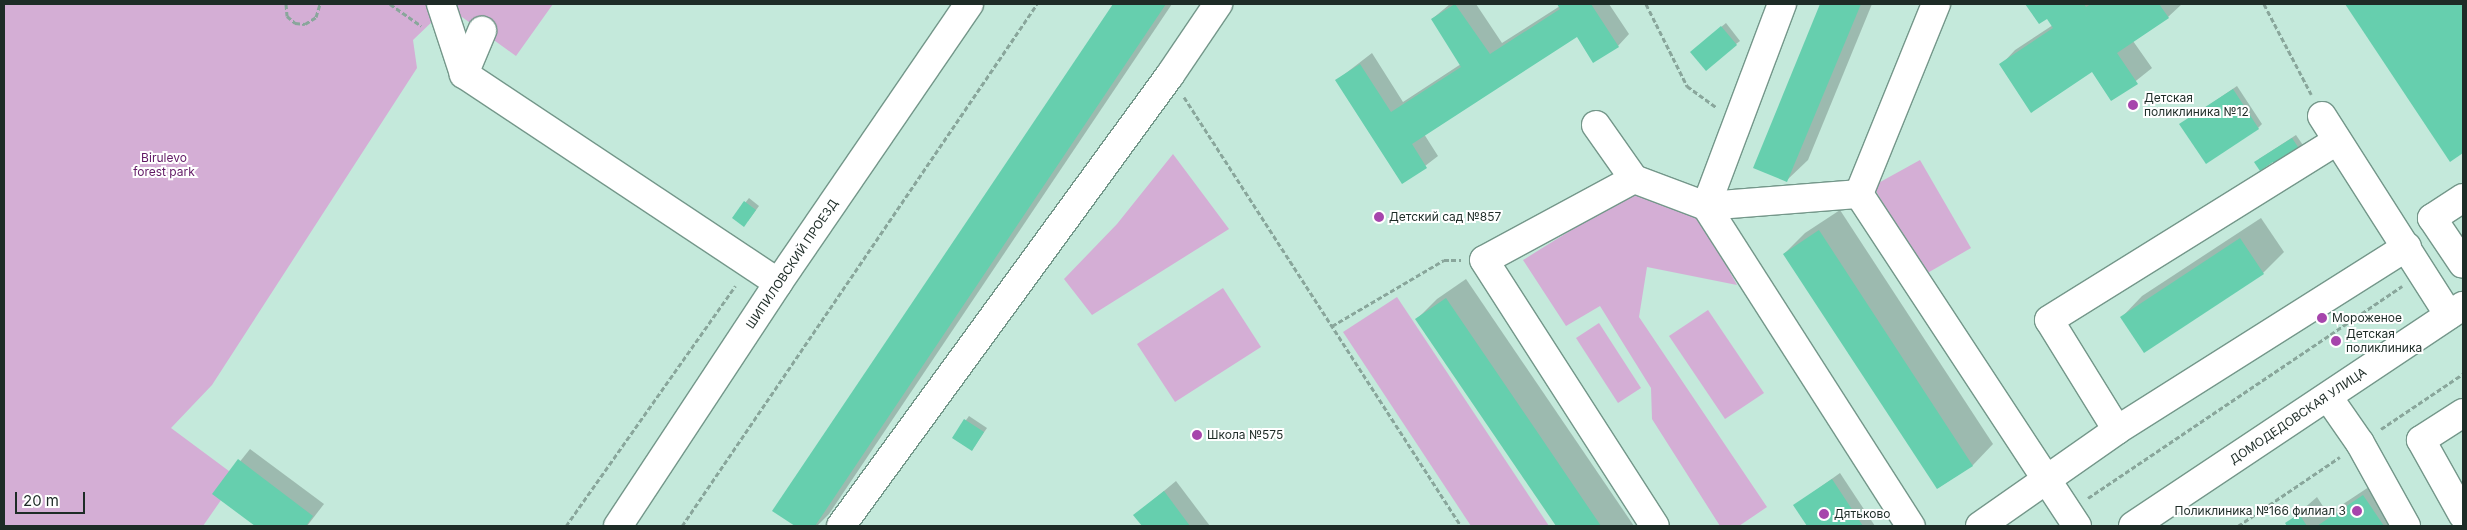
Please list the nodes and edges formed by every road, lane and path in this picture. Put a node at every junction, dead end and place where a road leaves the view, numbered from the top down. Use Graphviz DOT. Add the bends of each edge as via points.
graph roads {
  1 [pos="286,4"];
  2 [pos="320,4"];
  3 [pos="390,4"];
  4 [pos="441,4"];
  5 [pos="970,4"];
  6 [pos="1037,4"];
  7 [pos="1218,4"];
  8 [pos="1646,4"];
  9 [pos="1782,4"];
  10 [pos="1936,4"];
  11 [pos="2264,4"];
  12 [pos="431,29"];
  13 [pos="482,31"];
  14 [pos="464,74"];
  15 [pos="1170,75"];
  16 [pos="2322,116"];
  17 [pos="1738,122"];
  18 [pos="1596,125"];
  19 [pos="2337,141"];
  20 [pos="1634,179"];
  21 [pos="1858,194"];
  22 [pos="2463,198"];
  23 [pos="1706,206"];
  24 [pos="2407,247"];
  25 [pos="1484,260"];
  26 [pos="2463,264"];
  27 [pos="750,266"];
  28 [pos="2422,272"];
  29 [pos="778,283"];
  30 [pos="2456,311"];
  31 [pos="1332,326"];
  32 [pos="2328,396"];
  33 [pos="2463,413"];
  34 [pos="2117,430"];
  35 [pos="2046,479"];
  36 [pos="2463,514"];
  37 [pos="2162,518"];
  38 [pos="2072,519"];
  39 [pos="566,526"];
  40 [pos="618,526"];
  41 [pos="682,526"];
  42 [pos="841,526"];
  43 [pos="1461,526"];
  44 [pos="1654,526"];
  45 [pos="1911,526"];
  46 [pos="1980,526"];
  47 [pos="2133,526"];
  48 [pos="2406,526"];
  1 -- 2 [label="path" via="287,16 305,24 316,17"];
  3 -- 12 [label="path" via="417,25"];
  4 -- 14 [label="main road"];
  5 -- 29 [label="main road, ШИПИЛОВСКИЙ ПРОЕЗД"];
  6 -- 41 [label="path"];
  7 -- 15 [label="main road"];
  8 -- 17 [label="path" via="1687,86"];
  9 -- 17 [label="main road"];
  10 -- 21 [label="main road"];
  11 -- 16 [label="path"];
  12 -- 14 [label="main road"];
  13 -- 14 [label="main road"];
  14 -- 27 [label="main road"];
  15 -- 31 [label="path"];
  15 -- 42 [label="main road"];
  16 -- 19 [label="main road"];
  17 -- 23 [label="main road"];
  18 -- 20 [label="main road"];
  19 -- 24 [label="main road"];
  19 -- 34 [label="main road" via="2049,320"];
  20 -- 23 [label="main road"];
  20 -- 25 [label="main road"];
  21 -- 23 [label="main road"];
  21 -- 35 [label="main road"];
  22 -- 26 [label="main road" via="2432,218"];
  23 -- 45 [label="main road"];
  24 -- 28 [label="main road"];
  24 -- 34 [label="main road"];
  25 -- 31 [label="path" via="1444,260"];
  25 -- 44 [label="main road"];
  27 -- 29 [label="main road"];
  27 -- 39 [label="path"];
  28 -- 30 [label="main road"];
  28 -- 38 [label="path"];
  29 -- 40 [label="main road, ШИПИЛОВСКИЙ ПРОЕЗД"];
  30 -- 32 [label="main road, ДОМОДЕДОВСКАЯ УЛИЦА"];
  31 -- 43 [label="path"];
  32 -- 37 [label="main road, ДОМОДЕДОВСКАЯ УЛИЦА"];
  32 -- 48 [label="main road" via="2360,443"];
  33 -- 36 [label="main road" via="2421,440"];
  34 -- 35 [label="main road"];
  35 -- 38 [label="main road"];
  35 -- 46 [label="main road"];
  37 -- 47 [label="main road, ДОМОДЕДОВСКАЯ УЛИЦА"];
}
